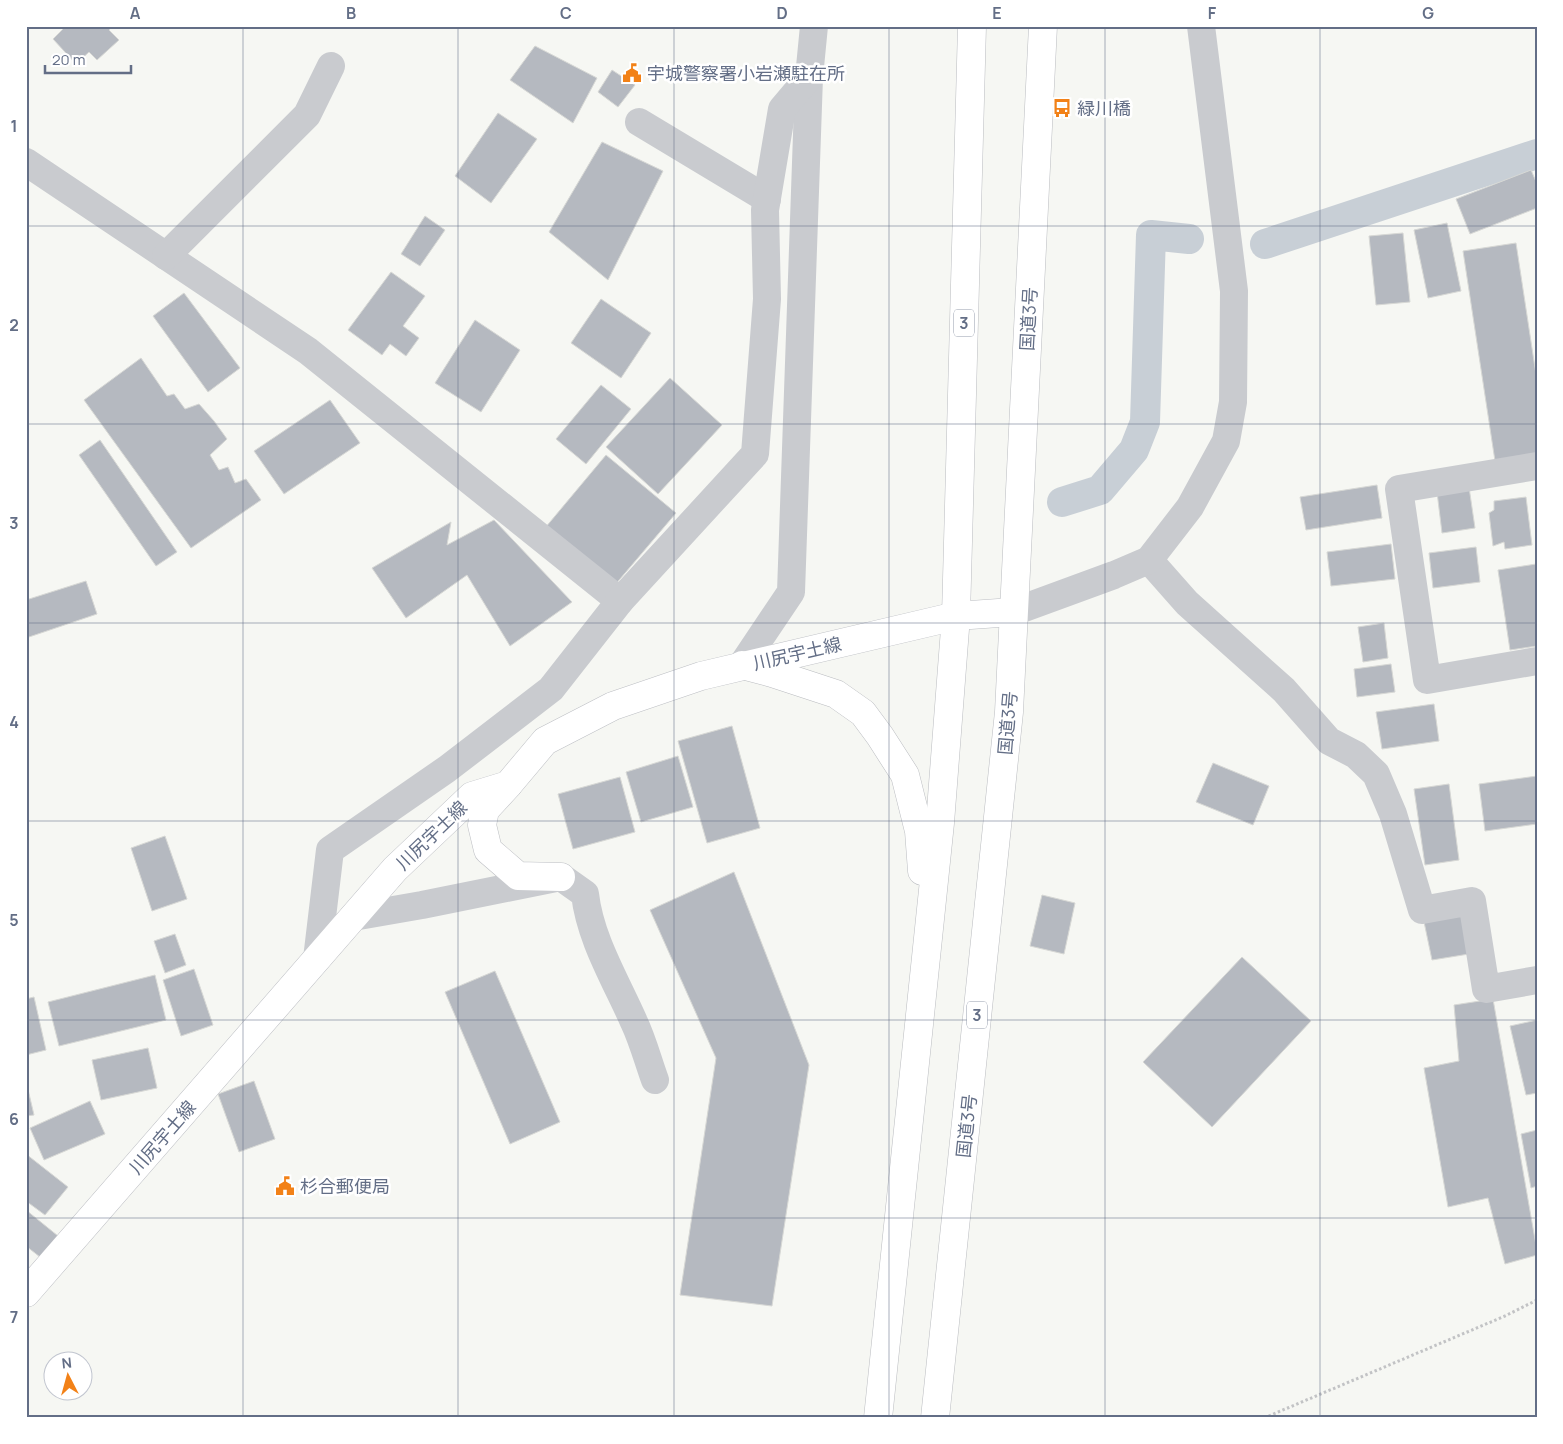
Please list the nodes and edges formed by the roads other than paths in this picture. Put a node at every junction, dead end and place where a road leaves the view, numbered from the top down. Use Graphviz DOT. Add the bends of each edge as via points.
graph roads {
  1 [pos="814,26"];
  2 [pos="1201,26"];
  3 [pos="972,28"];
  4 [pos="1042,31"];
  5 [pos="330,66"];
  6 [pos="809,77"];
  7 [pos="639,122"];
  8 [pos="26,162"];
  9 [pos="767,199"];
  10 [pos="166,256"];
  11 [pos="1537,466"];
  12 [pos="1149,560"];
  13 [pos="620,601"];
  14 [pos="1013,612"];
  15 [pos="956,616"];
  16 [pos="1537,661"];
  17 [pos="742,665"];
  18 [pos="508,785"];
  19 [pos="561,877"];
  20 [pos="353,917"];
  21 [pos="927,937"];
  22 [pos="317,959"];
  23 [pos="1537,980"];
  24 [pos="655,1080"];
  25 [pos="26,1293"];
  26 [pos="878,1418"];
  27 [pos="935,1418"];
  1 -- 6 [label="street"];
  2 -- 12 [label="street" via="1234,290 1233,402 1226,441 1190,507"];
  3 -- 15 [label="main road, 3"];
  4 -- 14 [label="main road, 国道3号 / 3"];
  5 -- 10 [label="street" via="307,115"];
  6 -- 9 [label="street" via="782,109"];
  6 -- 17 [label="street" via="791,592"];
  7 -- 9 [label="street"];
  8 -- 10 [label="street"];
  9 -- 13 [label="street" via="767,299 755,454"];
  10 -- 13 [label="street" via="308,351"];
  11 -- 16 [label="street" via="1399,489 1427,680"];
  12 -- 14 [label="street"];
  12 -- 23 [label="street" via="1187,602 1284,690 1329,741 1356,755 1376,774 1393,814 1422,910 1472,902 1486,989"];
  13 -- 22 [label="street" via="551,689 447,769 330,850"];
  14 -- 15 [label="main road, 川尻宇土線"];
  14 -- 27 [label="main road, 国道3号 / 3" via="1009,712"];
  15 -- 17 [label="main road, 川尻宇土線"];
  15 -- 21 [label="main road, 3" via="941,813"];
  17 -- 18 [label="main road, 川尻宇土線" via="613,706 554,736 545,741"];
  17 -- 21 [label="main road" via="836,694 863,713 880,736 905,775 919,831"];
  18 -- 19 [label="main road" via="485,810 482,825 488,850 518,876"];
  18 -- 20 [label="main road, 川尻宇土線" via="472,796 395,869"];
  19 -- 20 [label="street"];
  19 -- 24 [label="street" via="585,894 587,913 635,1023"];
  20 -- 22 [label="main road, 川尻宇土線"];
  21 -- 26 [label="main road, 3"];
  22 -- 25 [label="main road, 川尻宇土線"];
}
